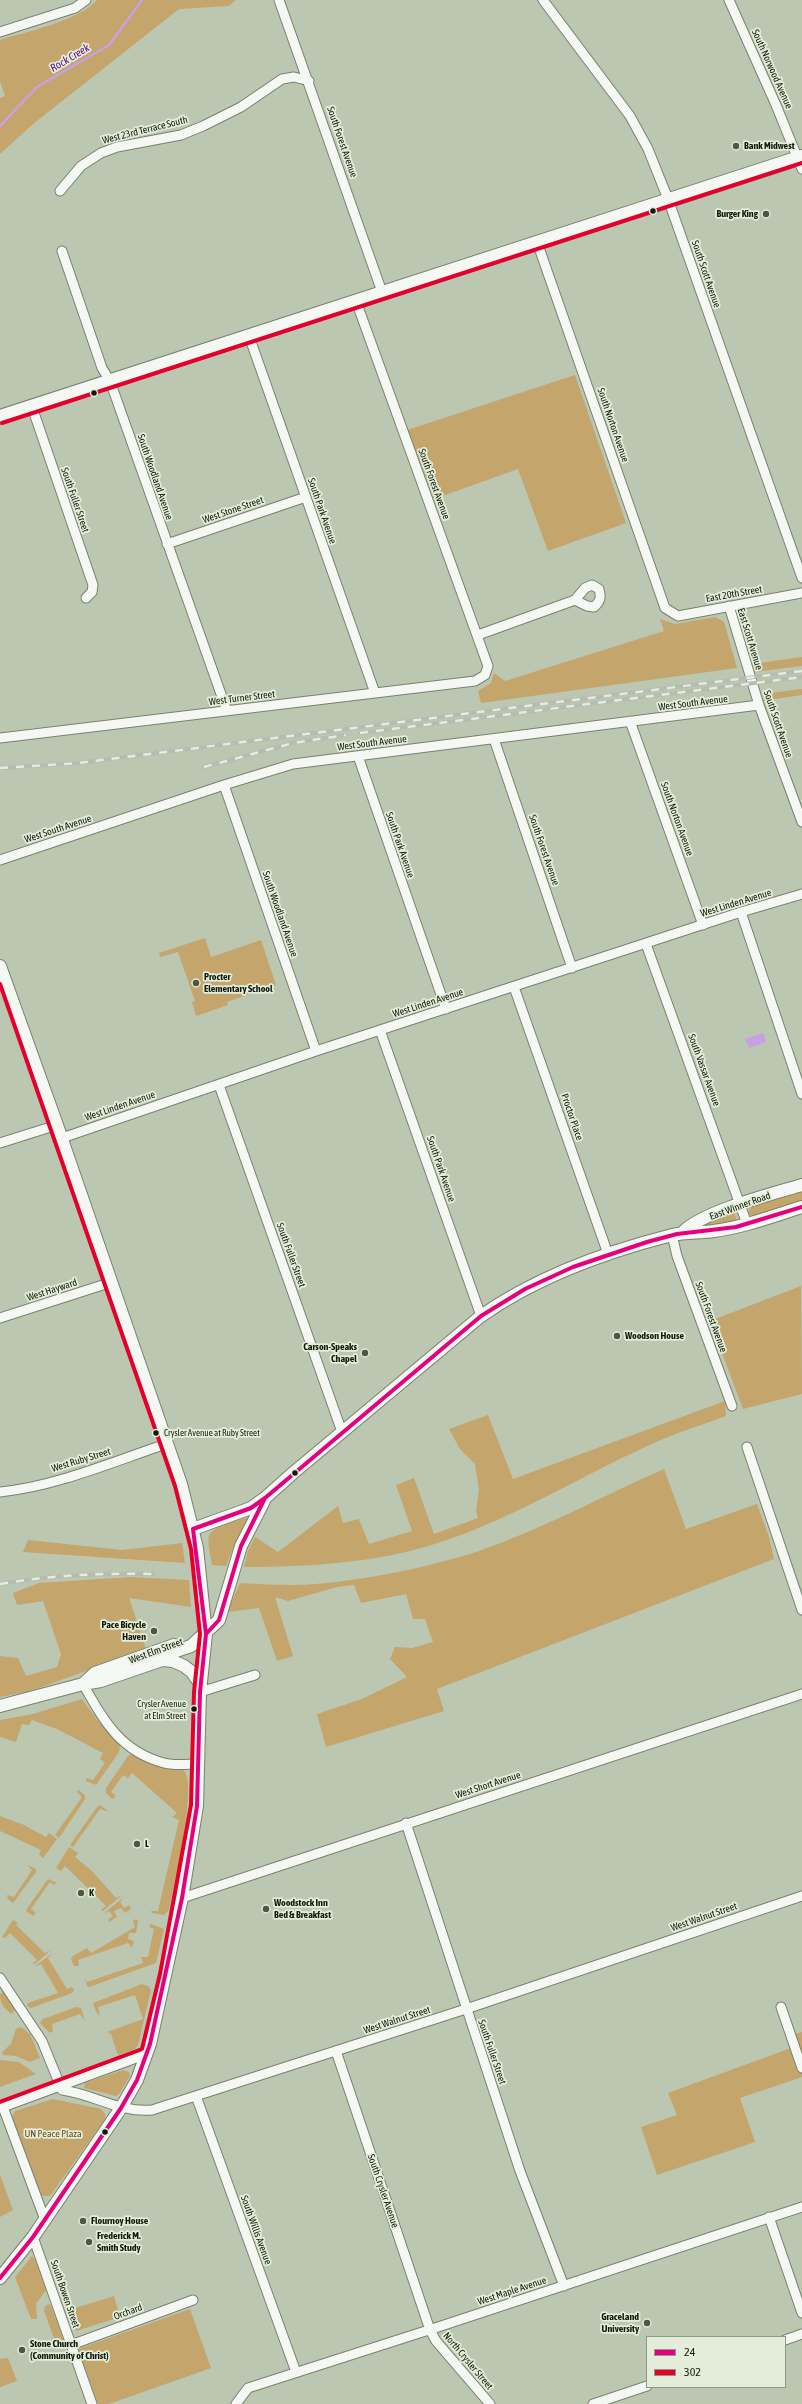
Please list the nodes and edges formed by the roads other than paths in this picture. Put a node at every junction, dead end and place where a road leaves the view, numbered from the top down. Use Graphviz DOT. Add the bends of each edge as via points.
graph roads {
  1 [pos="86,0"];
  2 [pos="279,0"];
  3 [pos="544,0"];
  4 [pos="729,0"];
  5 [pos="0,32"];
  6 [pos="309,82"];
  7 [pos="800,161"];
  8 [pos="60,191"];
  9 [pos="668,199"];
  10 [pos="537,242"];
  11 [pos="62,251"];
  12 [pos="382,292"];
  13 [pos="356,301"];
  14 [pos="249,336"];
  15 [pos="110,381"];
  16 [pos="32,407"];
  17 [pos="0,417"];
  18 [pos="306,497"];
  19 [pos="167,544"];
  20 [pos="802,578"];
  21 [pos="802,593"];
  22 [pos="86,598"];
  23 [pos="575,600"];
  24 [pos="729,606"];
  25 [pos="670,613"];
  26 [pos="478,635"];
  27 [pos="485,676"];
  28 [pos="751,677"];
  29 [pos="374,693"];
  30 [pos="759,705"];
  31 [pos="226,711"];
  32 [pos="630,722"];
  33 [pos="0,738"];
  34 [pos="494,740"];
  35 [pos="358,756"];
  36 [pos="224,785"];
  37 [pos="802,822"];
  38 [pos="0,860"];
  39 [pos="802,894"];
  40 [pos="741,912"];
  41 [pos="703,925"];
  42 [pos="646,944"];
  43 [pos="0,966"];
  44 [pos="572,968"];
  45 [pos="514,987"];
  46 [pos="446,1009"];
  47 [pos="380,1030"];
  48 [pos="316,1051"];
  49 [pos="219,1085"];
  50 [pos="802,1094"];
  51 [pos="57,1125"];
  52 [pos="62,1138"];
  53 [pos="0,1143"];
  54 [pos="802,1185"];
  55 [pos="740,1204"];
  56 [pos="802,1207"];
  57 [pos="746,1224"];
  58 [pos="677,1234"];
  59 [pos="608,1254"];
  60 [pos="112,1282"];
  61 [pos="481,1316"];
  62 [pos="0,1318"];
  63 [pos="732,1406"];
  64 [pos="342,1432"];
  65 [pos="166,1444"];
  66 [pos="747,1447"];
  67 [pos="0,1492"];
  68 [pos="265,1498"];
  69 [pos="193,1529"];
  70 [pos="802,1610"];
  71 [pos="206,1634"];
  72 [pos="162,1660"];
  73 [pos="255,1675"];
  74 [pos="83,1684"];
  75 [pos="201,1689"];
  76 [pos="802,1694"];
  77 [pos="0,1706"];
  78 [pos="198,1764"];
  79 [pos="406,1823"];
  80 [pos="802,1896"];
  81 [pos="182,1898"];
  82 [pos="0,1978"];
  83 [pos="781,2007"];
  84 [pos="466,2009"];
  85 [pos="336,2051"];
  86 [pos="147,2054"];
  87 [pos="802,2068"];
  88 [pos="59,2085"];
  89 [pos="196,2096"];
  90 [pos="2,2108"];
  91 [pos="121,2108"];
  92 [pos="802,2207"];
  93 [pos="769,2217"];
  94 [pos="45,2220"];
  95 [pos="33,2236"];
  96 [pos="0,2278"];
  97 [pos="564,2286"];
  98 [pos="193,2300"];
  99 [pos="802,2314"];
  100 [pos="430,2330"];
  101 [pos="802,2334"];
  102 [pos="786,2340"];
  103 [pos="71,2345"];
  104 [pos="296,2372"];
  105 [pos="646,2386"];
  106 [pos="92,2404"];
  107 [pos="236,2404"];
  108 [pos="490,2404"];
  109 [pos="593,2404"];
  1 -- 5 [label="street" via="75,8"];
  2 -- 6 [label="street, South Forest Avenue"];
  3 -- 9 [label="street, South Scott Avenue" via="630,116 648,149"];
  4 -- 7 [label="street, South Norwood Avenue"];
  6 -- 8 [label="street, West 23rd Terrace South" via="294,77 282,79 241,107 203,126 181,134 117,147 101,153 81,166"];
  6 -- 12 [label="street, South Forest Avenue"];
  7 -- 9 [label="main road"];
  9 -- 10 [label="main road"];
  9 -- 20 [label="street, South Scott Avenue"];
  10 -- 12 [label="main road"];
  10 -- 25 [label="street, South Norton Avenue" via="665,608"];
  11 -- 15 [label="street, South Woodland Avenue" via="102,368"];
  12 -- 13 [label="main road"];
  13 -- 14 [label="main road"];
  13 -- 26 [label="street, South Forest Avenue"];
  14 -- 15 [label="main road"];
  14 -- 18 [label="street, South Park Avenue"];
  15 -- 16 [label="main road"];
  15 -- 19 [label="street, South Woodland Avenue"];
  16 -- 17 [label="main road"];
  16 -- 22 [label="street, South Fuller Street" via="92,585 92,592"];
  18 -- 19 [label="street, West Stone Street"];
  18 -- 29 [label="street, South Park Avenue"];
  19 -- 31 [label="street, South Woodland Avenue"];
  21 -- 24 [label="street, East 20th Street"];
  23 -- 26 [label="street"];
  24 -- 25 [label="street, East 20th Street" via="678,616"];
  24 -- 28 [label="street, East Scott Avenue"];
  26 -- 27 [label="street, South Forest Avenue" via="488,666"];
  27 -- 29 [label="street, West Turner Street" via="475,682"];
  28 -- 30 [label="street, South Scott Avenue"];
  29 -- 31 [label="street, West Turner Street"];
  30 -- 32 [label="street, West South Avenue"];
  30 -- 37 [label="street, South Scott Avenue"];
  31 -- 33 [label="street, West Turner Street"];
  32 -- 34 [label="street, West South Avenue"];
  32 -- 41 [label="street, South Norton Avenue"];
  34 -- 35 [label="street, West South Avenue"];
  34 -- 44 [label="street, South Forest Avenue"];
  35 -- 36 [label="street, West South Avenue" via="293,764"];
  35 -- 46 [label="street, South Park Avenue"];
  36 -- 38 [label="street, West South Avenue"];
  36 -- 48 [label="street, South Woodland Avenue"];
  39 -- 40 [label="street, West Linden Avenue"];
  40 -- 41 [label="street, West Linden Avenue"];
  40 -- 50 [label="street"];
  41 -- 42 [label="street, West Linden Avenue"];
  42 -- 44 [label="street, West Linden Avenue"];
  42 -- 55 [label="street, South Vassar Avenue"];
  43 -- 51 [label="main road"];
  44 -- 45 [label="street, West Linden Avenue"];
  45 -- 46 [label="street, West Linden Avenue"];
  45 -- 59 [label="street, Proctor Place"];
  46 -- 47 [label="street, West Linden Avenue"];
  47 -- 48 [label="street, West Linden Avenue"];
  47 -- 61 [label="street, South Park Avenue"];
  48 -- 49 [label="street, West Linden Avenue"];
  49 -- 52 [label="street, West Linden Avenue"];
  49 -- 64 [label="street, South Fuller Street"];
  51 -- 52 [label="main road"];
  51 -- 53 [label="street"];
  52 -- 60 [label="main road"];
  54 -- 55 [label="main road, East Winner Road"];
  55 -- 57 [label="street, South Vassar Avenue"];
  55 -- 58 [label="main road, East Winner Road"];
  56 -- 57 [label="main road, East Winner Road"];
  57 -- 58 [label="main road, East Winner Road" via="715,1231"];
  58 -- 59 [label="main road"];
  58 -- 63 [label="street, South Forest Avenue" via="677,1256"];
  59 -- 61 [label="main road" via="546,1278 500,1302"];
  60 -- 62 [label="street, West Hayward"];
  60 -- 65 [label="main road"];
  61 -- 64 [label="main road"];
  64 -- 68 [label="main road"];
  65 -- 67 [label="street, West Ruby Street" via="46,1483"];
  65 -- 69 [label="main road" via="181,1484"];
  66 -- 70 [label="street"];
  68 -- 69 [label="main road" via="238,1514"];
  68 -- 71 [label="main road" via="241,1546 219,1620"];
  69 -- 71 [label="main road"];
  71 -- 72 [label="main road, West Elm Street" via="191,1646 167,1654"];
  71 -- 74 [label="main road, West Elm Street" via="95,1673"];
  71 -- 75 [label="main road"];
  72 -- 74 [label="main road, West Elm Street" via="101,1681"];
  72 -- 75 [label="main road, West Elm Street" via="184,1666 192,1672"];
  73 -- 75 [label="street"];
  74 -- 77 [label="main road, West Elm Street"];
  74 -- 78 [label="street" via="103,1718 130,1749 165,1763"];
  75 -- 78 [label="main road"];
  76 -- 79 [label="street, West Short Avenue"];
  78 -- 81 [label="main road" via="197,1806"];
  79 -- 81 [label="street, West Short Avenue"];
  79 -- 84 [label="street, South Fuller Street"];
  80 -- 84 [label="street, West Walnut Street"];
  81 -- 86 [label="main road"];
  82 -- 88 [label="street" via="42,2041"];
  83 -- 87 [label="street"];
  84 -- 85 [label="street, West Walnut Street"];
  84 -- 97 [label="street, South Fuller Street" via="520,2171"];
  85 -- 89 [label="street, West Walnut Street"];
  85 -- 100 [label="street, South Crysler Avenue"];
  86 -- 88 [label="street"];
  86 -- 91 [label="main road"];
  88 -- 90 [label="street"];
  88 -- 91 [label="street, West Walnut Street" via="62,2090 76,2092"];
  89 -- 91 [label="street, West Walnut Street" via="152,2110 139,2112"];
  89 -- 104 [label="street, South Willis Avenue"];
  90 -- 94 [label="street"];
  91 -- 94 [label="main road"];
  92 -- 93 [label="street, West Maple Avenue"];
  93 -- 97 [label="street, West Maple Avenue"];
  93 -- 99 [label="street"];
  94 -- 95 [label="main road"];
  95 -- 96 [label="main road"];
  95 -- 103 [label="street, South Bowen Street"];
  97 -- 100 [label="street, West Maple Avenue"];
  98 -- 103 [label="street, Orchard"];
  100 -- 104 [label="street, West Maple Avenue"];
  100 -- 108 [label="street, North Crysler Street" via="436,2342"];
  101 -- 102 [label="street"];
  103 -- 106 [label="street, South Bowen Street"];
  104 -- 107 [label="street, West Maple Avenue" via="248,2388"];
  105 -- 109 [label="street"];
}
